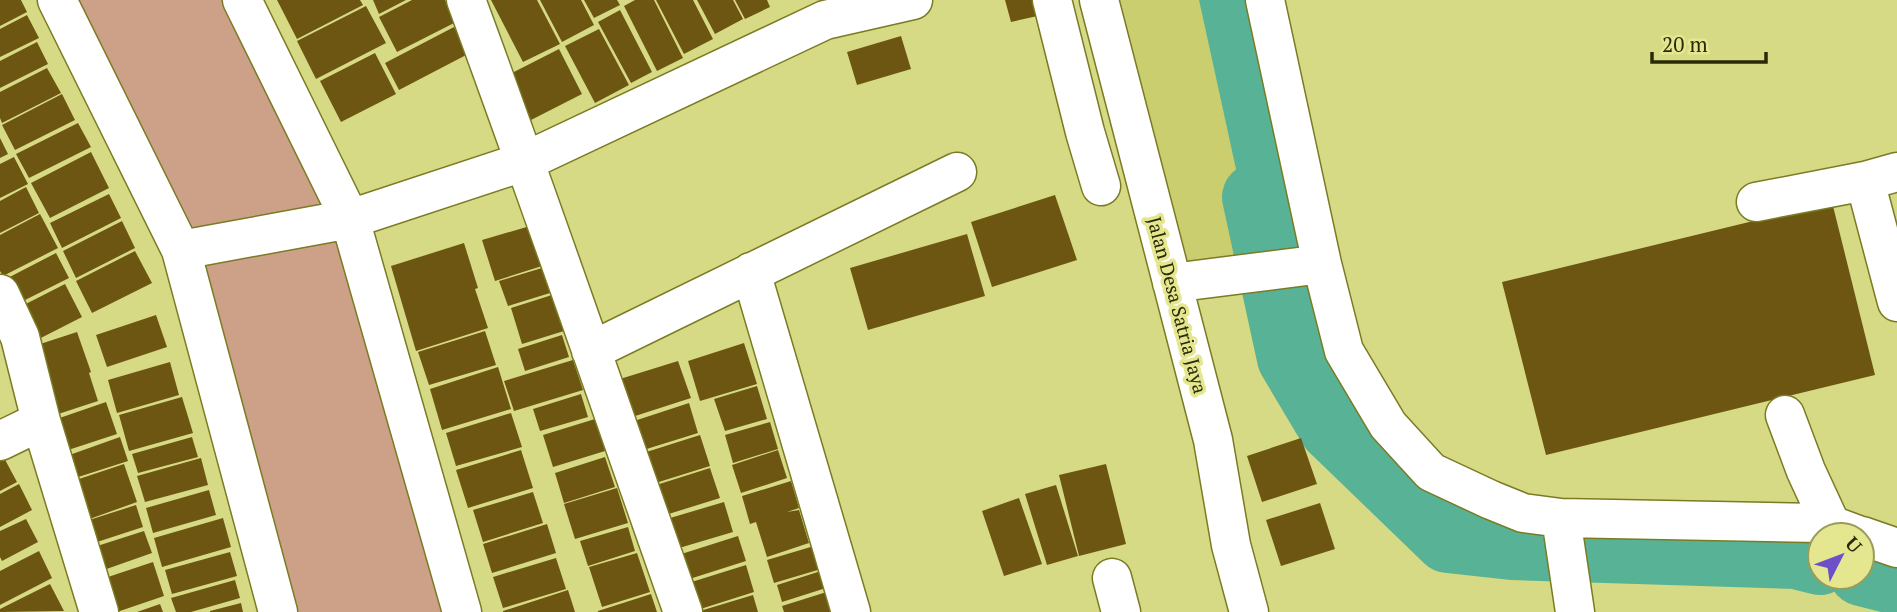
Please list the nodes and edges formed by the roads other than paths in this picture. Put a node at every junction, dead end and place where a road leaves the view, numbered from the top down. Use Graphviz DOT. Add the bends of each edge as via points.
graph roads {
  1 [pos="57,0"];
  2 [pos="242,0"];
  3 [pos="466,0"];
  4 [pos="913,0"];
  5 [pos="1052,0"];
  6 [pos="1099,0"];
  7 [pos="1265,0"];
  8 [pos="836,10"];
  9 [pos="526,161"];
  10 [pos="957,172"];
  11 [pos="1881,176"];
  12 [pos="1101,186"];
  13 [pos="1756,202"];
  14 [pos="350,219"];
  15 [pos="181,250"];
  16 [pos="1322,264"];
  17 [pos="751,272"];
  18 [pos="1177,283"];
  19 [pos="0,295"];
  20 [pos="1897,302"];
  21 [pos="591,351"];
  22 [pos="1785,415"];
  23 [pos="41,421"];
  24 [pos="0,442"];
  25 [pos="1561,518"];
  26 [pos="1842,521"];
  27 [pos="1806,523"];
  28 [pos="1876,541"];
  29 [pos="1897,548"];
  30 [pos="99,612"];
  31 [pos="278,612"];
  32 [pos="462,612"];
  33 [pos="683,612"];
  34 [pos="852,612"];
  35 [pos="1248,612"];
  36 [pos="1575,612"];
  1 -- 15 [label="street"];
  2 -- 14 [label="street"];
  3 -- 9 [label="street"];
  4 -- 8 [label="street"];
  5 -- 12 [label="street"];
  6 -- 18 [label="street, Jalan Desa Satria Jaya"];
  7 -- 16 [label="street"];
  8 -- 9 [label="street"];
  9 -- 14 [label="street"];
  9 -- 21 [label="street"];
  10 -- 17 [label="street"];
  11 -- 13 [label="street"];
  11 -- 20 [label="street"];
  14 -- 15 [label="street"];
  14 -- 32 [label="street"];
  15 -- 31 [label="street"];
  16 -- 18 [label="street"];
  16 -- 25 [label="street" via="1344,351 1388,425 1431,472 1524,513"];
  17 -- 21 [label="street"];
  17 -- 34 [label="street"];
  18 -- 35 [label="street, Jalan Desa Satria Jaya"];
  19 -- 23 [label="street" via="20,337"];
  21 -- 33 [label="street"];
  22 -- 26 [label="street" via="1806,471"];
  23 -- 24 [label="street"];
  23 -- 30 [label="street"];
  25 -- 27 [label="street"];
  25 -- 36 [label="street"];
  28 -- 29 [label="street"];
}
